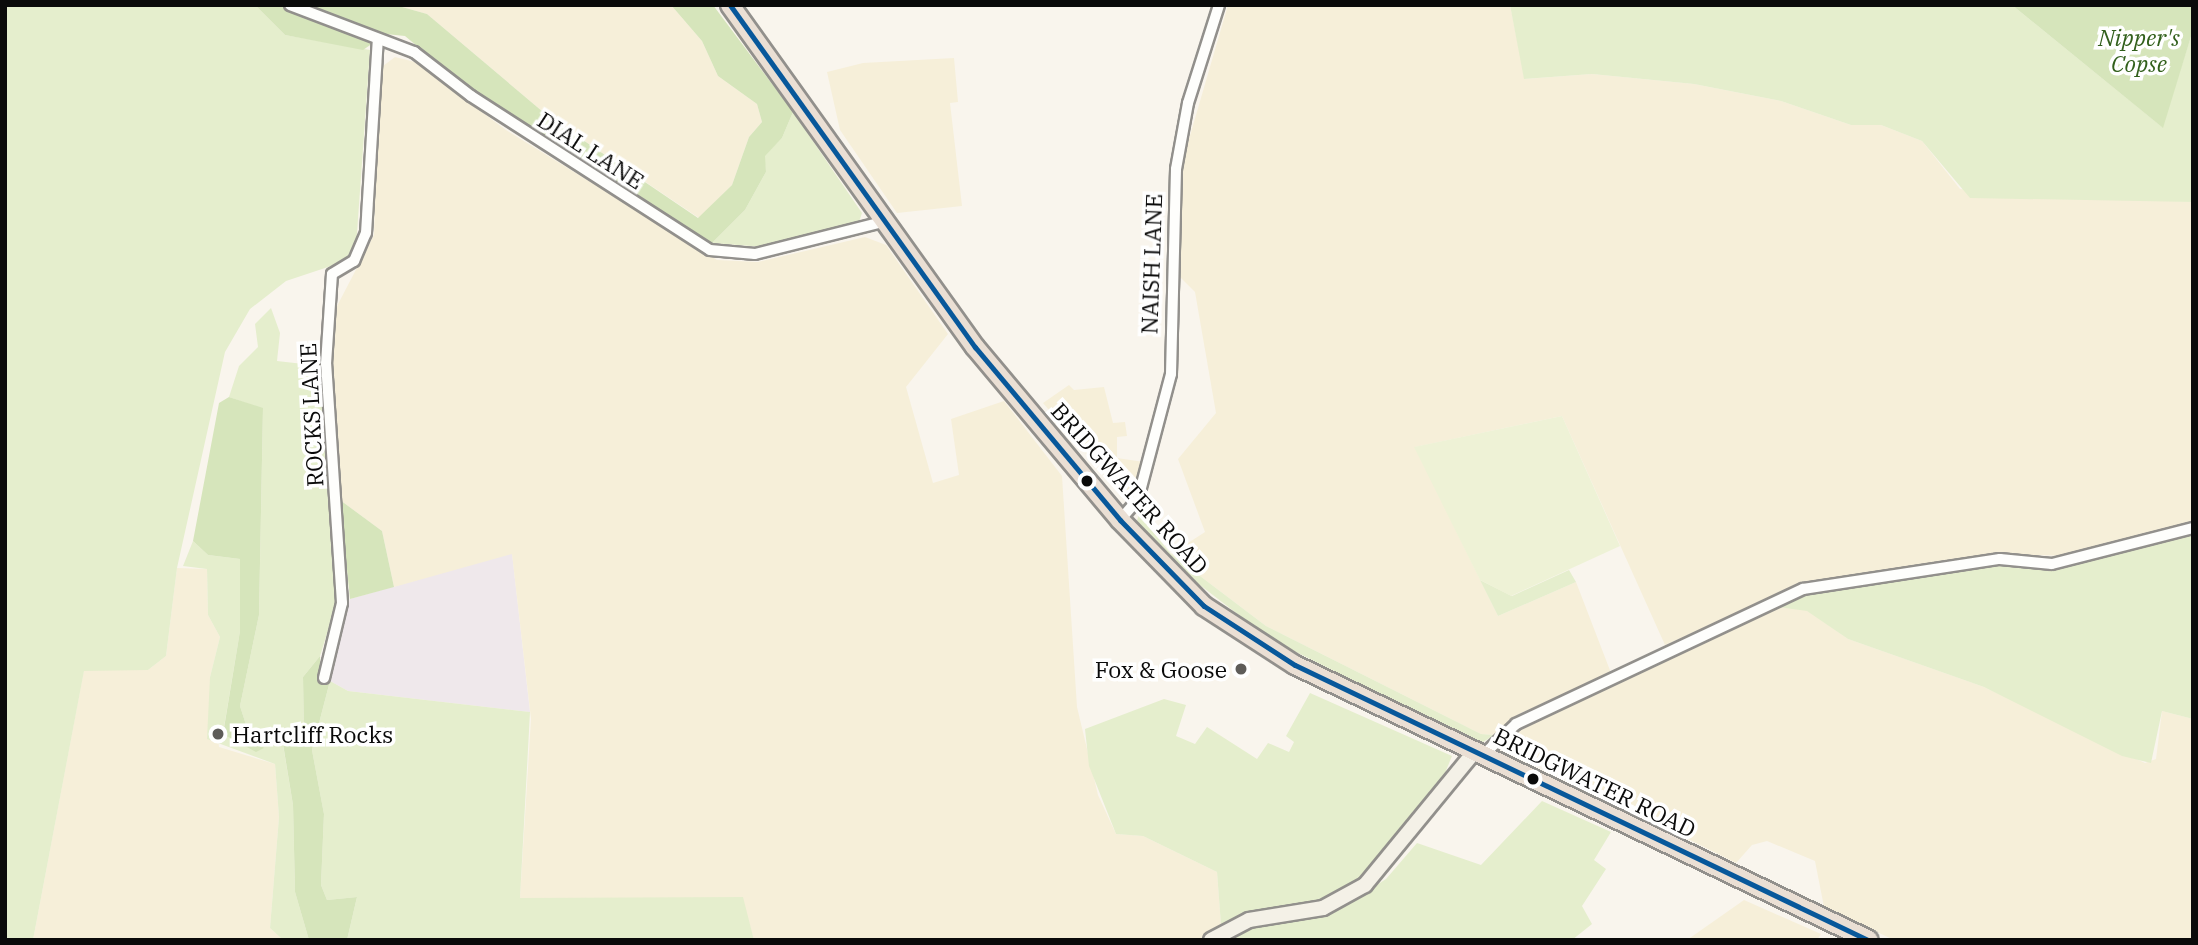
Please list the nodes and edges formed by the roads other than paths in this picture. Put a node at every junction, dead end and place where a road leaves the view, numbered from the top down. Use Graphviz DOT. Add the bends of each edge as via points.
graph roads {
  1 [pos="290,5"];
  2 [pos="730,5"];
  3 [pos="1219,5"];
  4 [pos="377,39"];
  5 [pos="886,220"];
  6 [pos="1120,520"];
  7 [pos="2193,528"];
  8 [pos="324,678"];
  9 [pos="1479,753"];
  10 [pos="1211,940"];
  11 [pos="1869,940"];
  1 -- 4 [label="street, DIAL LANE"];
  2 -- 5 [label="highway, BRIDGWATER ROAD"];
  3 -- 6 [label="street, NAISH LANE" via="1176,169 1171,374 1138,499"];
  4 -- 5 [label="street, DIAL LANE" via="414,52 471,96 710,250 755,254"];
  4 -- 8 [label="street, ROCKS LANE" via="366,233 354,261 332,274 326,364 342,603"];
  5 -- 6 [label="highway, BRIDGWATER ROAD" via="975,346"];
  6 -- 9 [label="highway, BRIDGWATER ROAD" via="1183,588 1245,635"];
  7 -- 9 [label="street" via="2052,565 2000,559 1803,589 1516,724"];
  9 -- 10 [label="main road" via="1394,856 1358,890 1323,908 1249,920"];
  9 -- 11 [label="highway, BRIDGWATER ROAD"];
}
